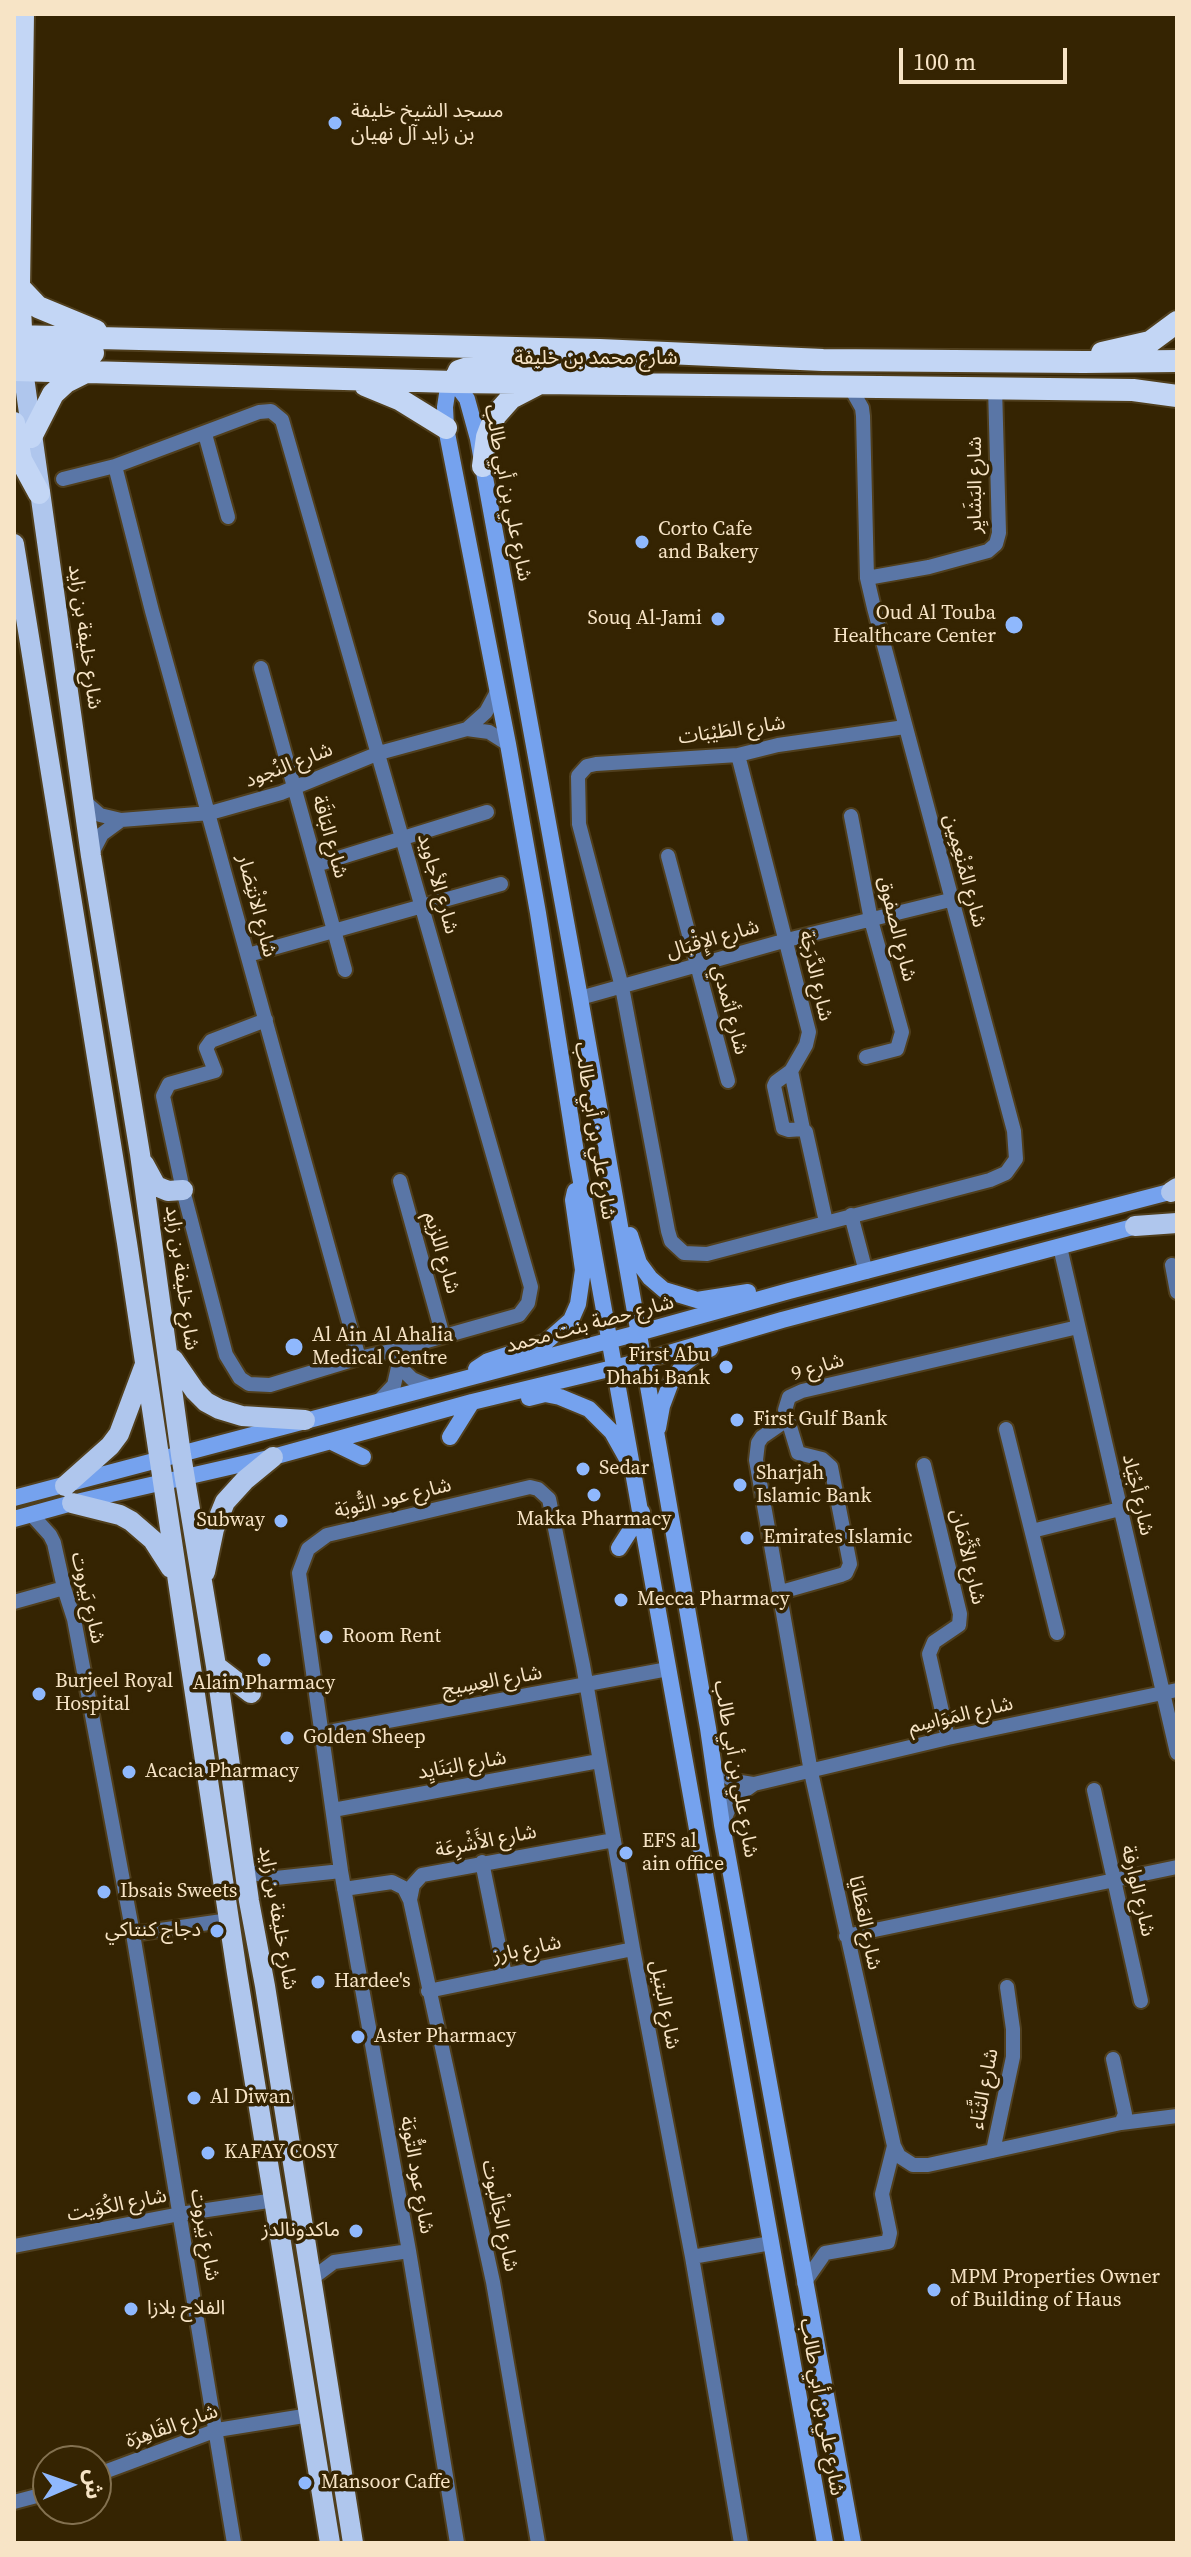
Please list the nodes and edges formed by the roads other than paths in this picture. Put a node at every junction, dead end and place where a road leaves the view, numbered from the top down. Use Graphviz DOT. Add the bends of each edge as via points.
graph roads {
  1 [pos="23,14"];
  2 [pos="19,287"];
  3 [pos="1177,322"];
  4 [pos="115,339"];
  5 [pos="208,341"];
  6 [pos="415,347"];
  7 [pos="17,353"];
  8 [pos="658,353"];
  9 [pos="1177,361"];
  10 [pos="1084,362"];
  11 [pos="89,371"];
  12 [pos="257,377"];
  13 [pos="348,380"];
  14 [pos="454,382"];
  15 [pos="540,383"];
  16 [pos="849,385"];
  17 [pos="888,385"];
  18 [pos="995,387"];
  19 [pos="1177,396"];
  20 [pos="863,416"];
  21 [pos="446,428"];
  22 [pos="22,430"];
  23 [pos="205,434"];
  24 [pos="115,466"];
  25 [pos="483,466"];
  26 [pos="63,479"];
  27 [pos="39,493"];
  28 [pos="228,517"];
  29 [pos="14,544"];
  30 [pos="867,578"];
  31 [pos="261,668"];
  32 [pos="498,690"];
  33 [pos="905,727"];
  34 [pos="467,729"];
  35 [pos="508,744"];
  36 [pos="379,753"];
  37 [pos="738,755"];
  38 [pos="576,785"];
  39 [pos="294,789"];
  40 [pos="83,800"];
  41 [pos="487,812"];
  42 [pos="210,813"];
  43 [pos="851,816"];
  44 [pos="121,820"];
  45 [pos="403,839"];
  46 [pos="91,856"];
  47 [pos="668,856"];
  48 [pos="316,865"];
  49 [pos="501,884"];
  50 [pos="950,900"];
  51 [pos="422,906"];
  52 [pos="871,920"];
  53 [pos="334,931"];
  54 [pos="787,940"];
  55 [pos="248,955"];
  56 [pos="697,965"];
  57 [pos="345,970"];
  58 [pos="622,987"];
  59 [pos="580,998"];
  60 [pos="266,1020"];
  61 [pos="866,1057"];
  62 [pos="728,1081"];
  63 [pos="140,1154"];
  64 [pos="578,1165"];
  65 [pos="608,1165"];
  66 [pos="400,1181"];
  67 [pos="1175,1190"];
  68 [pos="184,1193"];
  69 [pos="851,1215"];
  70 [pos="1177,1216"];
  71 [pos="826,1222"];
  72 [pos="1177,1223"];
  73 [pos="1135,1226"];
  74 [pos="151,1237"];
  75 [pos="1060,1247"];
  76 [pos="1172,1265"];
  77 [pos="866,1272"];
  78 [pos="789,1291"];
  79 [pos="1177,1292"];
  80 [pos="767,1326"];
  81 [pos="1078,1327"];
  82 [pos="638,1333"];
  83 [pos="443,1336"];
  84 [pos="610,1341"];
  85 [pos="167,1347"];
  86 [pos="397,1357"];
  87 [pos="359,1358"];
  88 [pos="642,1361"];
  89 [pos="146,1363"];
  90 [pos="615,1367"];
  91 [pos="457,1381"];
  92 [pos="430,1387"];
  93 [pos="379,1401"];
  94 [pos="472,1402"];
  95 [pos="788,1419"];
  96 [pos="305,1420"];
  97 [pos="1006,1429"];
  98 [pos="450,1437"];
  99 [pos="332,1442"];
  100 [pos="181,1455"];
  101 [pos="273,1457"];
  102 [pos="363,1457"];
  103 [pos="924,1465"];
  104 [pos="633,1469"];
  105 [pos="161,1472"];
  106 [pos="185,1477"];
  107 [pos="530,1487"];
  108 [pos="69,1494"];
  109 [pos="14,1498"];
  110 [pos="1120,1509"];
  111 [pos="642,1512"];
  112 [pos="31,1514"];
  113 [pos="14,1519"];
  114 [pos="672,1529"];
  115 [pos="1032,1531"];
  116 [pos="619,1548"];
  117 [pos="177,1578"];
  118 [pos="64,1588"];
  119 [pos="202,1592"];
  120 [pos="781,1592"];
  121 [pos="14,1602"];
  122 [pos="1057,1633"];
  123 [pos="216,1666"];
  124 [pos="668,1669"];
  125 [pos="586,1685"];
  126 [pos="1170,1691"];
  127 [pos="251,1693"];
  128 [pos="323,1733"];
  129 [pos="948,1738"];
  130 [pos="1177,1753"];
  131 [pos="599,1761"];
  132 [pos="714,1769"];
  133 [pos="811,1772"];
  134 [pos="754,1784"];
  135 [pos="1094,1790"];
  136 [pos="333,1810"];
  137 [pos="722,1825"];
  138 [pos="614,1840"];
  139 [pos="482,1862"];
  140 [pos="1177,1867"];
  141 [pos="244,1871"];
  142 [pos="341,1871"];
  143 [pos="284,1878"];
  144 [pos="1114,1881"];
  145 [pos="344,1889"];
  146 [pos="410,1900"];
  147 [pos="249,1901"];
  148 [pos="229,1920"];
  149 [pos="133,1934"];
  150 [pos="846,1936"];
  151 [pos="633,1949"];
  152 [pos="505,1975"];
  153 [pos="1007,1987"];
  154 [pos="428,1991"];
  155 [pos="1141,2001"];
  156 [pos="1113,2059"];
  157 [pos="1177,2116"];
  158 [pos="1121,2123"];
  159 [pos="894,2146"];
  160 [pos="993,2151"];
  161 [pos="275,2200"];
  162 [pos="180,2214"];
  163 [pos="771,2243"];
  164 [pos="14,2246"];
  165 [pos="305,2247"];
  166 [pos="409,2251"];
  167 [pos="692,2257"];
  168 [pos="334,2262"];
  169 [pos="310,2280"];
  170 [pos="804,2283"];
  171 [pos="310,2415"];
  172 [pos="217,2430"];
  173 [pos="112,2469"];
  174 [pos="234,2543"];
  175 [pos="330,2543"];
  176 [pos="353,2543"];
  177 [pos="457,2543"];
  178 [pos="538,2543"];
  179 [pos="741,2543"];
  180 [pos="825,2543"];
  181 [pos="853,2543"];
  1 -- 2 [label="highway"];
  2 -- 4 [label="highway" via="38,307"];
  2 -- 7 [label="highway"];
  3 -- 10 [label="highway" via="1150,342"];
  4 -- 5 [label="highway, شارع محمد بن خليفة"];
  4 -- 7 [label="highway, شارع محمد بن خليفة"];
  5 -- 6 [label="highway, شارع محمد بن خليفة"];
  5 -- 7 [label="highway" via="159,353"];
  6 -- 8 [label="highway, شارع محمد بن خليفة"];
  6 -- 12 [label="highway" via="400,365 295,365"];
  6 -- 14 [label="highway" via="442,363"];
  7 -- 11 [label="highway, شارع محمد بن خليفة"];
  7 -- 22 [label="main road"];
  8 -- 10 [label="highway, شارع محمد بن خليفة"];
  8 -- 14 [label="highway" via="635,365 469,367 459,371"];
  9 -- 10 [label="highway, شارع محمد بن خليفة"];
  11 -- 12 [label="highway, شارع محمد بن خليفة"];
  11 -- 22 [label="highway" via="66,382"];
  12 -- 13 [label="highway, شارع محمد بن خليفة"];
  13 -- 14 [label="highway, شارع محمد بن خليفة"];
  13 -- 21 [label="highway" via="399,399"];
  14 -- 15 [label="highway, شارع محمد بن خليفة"];
  14 -- 21 [label="main road, شارع علي بن أبي طالب" via="447,394"];
  14 -- 25 [label="main road, شارع علي بن أبي طالب" via="467,399"];
  15 -- 16 [label="highway, شارع محمد بن خليفة"];
  15 -- 25 [label="highway" via="511,398 495,416"];
  16 -- 17 [label="highway, شارع محمد بن خليفة"];
  16 -- 20 [label="street, شارع المُنْعِمِين"];
  17 -- 18 [label="highway, شارع محمد بن خليفة"];
  17 -- 20 [label="street"];
  18 -- 19 [label="highway, شارع محمد بن خليفة"];
  18 -- 30 [label="street, شارع البَشَايِر" via="996,544 988,551 929,567"];
  20 -- 30 [label="street, شارع المُنْعِمِين"];
  21 -- 32 [label="main road, شارع علي بن أبي طالب"];
  22 -- 27 [label="highway" via="21,460"];
  23 -- 24 [label="street, شارع الأجاويد"];
  23 -- 28 [label="street"];
  23 -- 36 [label="street, شارع الأجاويد" via="259,412 271,411 282,420"];
  24 -- 26 [label="street, شارع الأجاويد"];
  24 -- 42 [label="street, شارع الانْتِصَار"];
  25 -- 59 [label="main road, شارع علي بن أبي طالب"];
  27 -- 40 [label="main road, شارع خليفة بن زايد"];
  29 -- 89 [label="main road"];
  30 -- 33 [label="street, شارع المُنْعِمِين"];
  31 -- 39 [label="street, شارع البَاقَة"];
  32 -- 34 [label="street" via="486,712"];
  32 -- 35 [label="main road, شارع علي بن أبي طالب"];
  33 -- 37 [label="street, شارع الطَيْبَات"];
  33 -- 50 [label="street, شارع المُنْعِمِين"];
  34 -- 35 [label="street" via="489,732"];
  34 -- 36 [label="street, شارع النُجود"];
  35 -- 64 [label="main road, شارع علي بن أبي طالب"];
  36 -- 39 [label="street, شارع النُجود"];
  36 -- 45 [label="street, شارع الأجاويد"];
  37 -- 38 [label="street, شارع الطَيْبَات" via="596,764 582,769"];
  37 -- 54 [label="street, شارع الدَّرَجَة"];
  38 -- 58 [label="street, شارع المُنْعِمِين" via="579,824"];
  39 -- 42 [label="street, شارع النُجود"];
  39 -- 48 [label="street, شارع البَاقَة"];
  40 -- 44 [label="street" via="100,815"];
  40 -- 46 [label="main road, شارع خليفة بن زايد"];
  41 -- 45 [label="street"];
  42 -- 44 [label="street, شارع النُجود"];
  42 -- 55 [label="street, شارع الانْتِصَار"];
  43 -- 52 [label="street, شارع الصفوق"];
  44 -- 46 [label="street" via="102,834"];
  45 -- 48 [label="street"];
  45 -- 51 [label="street, شارع الأجاويد"];
  46 -- 63 [label="main road, شارع خليفة بن زايد"];
  47 -- 56 [label="street, شارع أثمدي"];
  48 -- 53 [label="street, شارع البَاقَة"];
  49 -- 51 [label="street"];
  50 -- 52 [label="street, شارع الإِقْبَال"];
  50 -- 69 [label="street, شارع المُنْعِمِين" via="1014,1131 1016,1159 1006,1173 990,1180"];
  51 -- 53 [label="street"];
  51 -- 83 [label="street, شارع الأجاويد" via="531,1287 519,1315"];
  52 -- 54 [label="street, شارع الإِقْبَال"];
  52 -- 61 [label="street, شارع الصفوق" via="902,1032 897,1049"];
  53 -- 55 [label="street"];
  53 -- 57 [label="street, شارع البَاقَة"];
  54 -- 56 [label="street, شارع الإِقْبَال"];
  54 -- 71 [label="street, شارع الدَّرَجَة" via="809,1032 791,1071 774,1083 783,1128 803,1129"];
  55 -- 60 [label="street, شارع الانْتِصَار"];
  56 -- 58 [label="street, شارع الإِقْبَال"];
  56 -- 62 [label="street, شارع أثمدي"];
  58 -- 59 [label="street, شارع الإِقْبَال"];
  58 -- 71 [label="street, شارع المُنْعِمِين" via="668,1231 677,1248 691,1255 707,1254"];
  59 -- 65 [label="main road, شارع علي بن أبي طالب"];
  60 -- 68 [label="street, شارع الأجاويد" via="211,1041 206,1048 215,1071 173,1082 163,1092"];
  60 -- 87 [label="street, شارع الانْتِصَار"];
  63 -- 68 [label="main road" via="156,1186"];
  63 -- 74 [label="main road, شارع خليفة بن زايد"];
  64 -- 84 [label="main road, شارع علي بن أبي طالب"];
  64 -- 91 [label="main road" via="573,1200 583,1270 571,1320 546,1342 488,1361"];
  65 -- 78 [label="main road" via="639,1263 664,1290 697,1300 771,1288"];
  65 -- 82 [label="main road, شارع علي بن أبي طالب"];
  66 -- 83 [label="street, شارع اللزيم"];
  67 -- 77 [label="main road, شارع حصة بنت محمد"];
  68 -- 74 [label="main road" via="164,1206"];
  68 -- 87 [label="street, شارع الأجاويد" via="226,1355 240,1378 270,1385"];
  69 -- 71 [label="street, شارع المُنْعِمِين"];
  69 -- 77 [label="street"];
  70 -- 73 [label="main road, شارع حصة بنت محمد"];
  72 -- 73 [label="main road"];
  73 -- 75 [label="main road, شارع حصة بنت محمد"];
  74 -- 85 [label="main road, شارع خليفة بن زايد"];
  75 -- 80 [label="main road, شارع حصة بنت محمد"];
  75 -- 81 [label="street, شارع أجْيَاد"];
  76 -- 79 [label="street"];
  77 -- 78 [label="main road, شارع حصة بنت محمد"];
  78 -- 82 [label="main road, شارع حصة بنت محمد"];
  80 -- 88 [label="main road, شارع حصة بنت محمد"];
  80 -- 114 [label="main road" via="748,1338 698,1353 671,1382 658,1428"];
  81 -- 95 [label="street, شارع 9" via="802,1391 786,1401"];
  81 -- 110 [label="street, شارع أجْيَاد"];
  82 -- 84 [label="main road, شارع حصة بنت محمد"];
  82 -- 88 [label="main road, شارع علي بن أبي طالب"];
  83 -- 86 [label="street, شارع الأجاويد"];
  84 -- 90 [label="main road, شارع علي بن أبي طالب"];
  84 -- 91 [label="main road, شارع حصة بنت محمد"];
  85 -- 96 [label="main road" via="186,1381 206,1402 242,1416"];
  85 -- 100 [label="main road, شارع خليفة بن زايد"];
  86 -- 87 [label="street, شارع الأجاويد"];
  86 -- 92 [label="street" via="412,1379"];
  86 -- 93 [label="street" via="394,1385"];
  88 -- 90 [label="main road, شارع حصة بنت محمد"];
  88 -- 114 [label="main road, شارع علي بن أبي طالب"];
  89 -- 105 [label="main road"];
  89 -- 108 [label="main road" via="119,1434"];
  90 -- 94 [label="main road, شارع حصة بنت محمد"];
  90 -- 104 [label="main road, شارع علي بن أبي طالب"];
  91 -- 92 [label="main road, شارع حصة بنت محمد"];
  92 -- 93 [label="main road, شارع حصة بنت محمد"];
  93 -- 96 [label="main road, شارع حصة بنت محمد"];
  94 -- 98 [label="main road"];
  94 -- 99 [label="main road, شارع حصة بنت محمد"];
  94 -- 104 [label="main road" via="501,1404 545,1394 576,1403 612,1432"];
  95 -- 120 [label="street, شارع العَطَايَا" via="762,1437 756,1460"];
  95 -- 120 [label="street" via="798,1453 831,1467 850,1564 846,1573"];
  96 -- 100 [label="main road, شارع حصة بنت محمد"];
  97 -- 115 [label="street"];
  99 -- 101 [label="main road, شارع حصة بنت محمد"];
  99 -- 102 [label="main road"];
  100 -- 105 [label="main road, شارع حصة بنت محمد"];
  100 -- 106 [label="main road, شارع خليفة بن زايد"];
  101 -- 106 [label="main road, شارع حصة بنت محمد"];
  101 -- 119 [label="main road" via="225,1502 211,1540"];
  103 -- 129 [label="street, شارع الأَثْمَان" via="960,1614 959,1625 934,1642 929,1654"];
  104 -- 111 [label="main road, شارع علي بن أبي طالب"];
  105 -- 106 [label="main road, شارع حصة بنت محمد"];
  105 -- 108 [label="main road, شارع حصة بنت محمد"];
  105 -- 117 [label="main road"];
  106 -- 119 [label="main road, شارع خليفة بن زايد"];
  107 -- 125 [label="street, شارع البتيل" via="549,1499"];
  107 -- 128 [label="street, شارع عود التُّوبَة" via="327,1535 308,1549 300,1582"];
  108 -- 109 [label="main road, شارع حصة بنت محمد"];
  108 -- 112 [label="main road, شارع حصة بنت محمد"];
  108 -- 117 [label="main road" via="143,1530"];
  110 -- 115 [label="street"];
  110 -- 126 [label="street, شارع أجْيَاد"];
  111 -- 116 [label="main road"];
  111 -- 124 [label="main road, شارع علي بن أبي طالب"];
  112 -- 113 [label="main road, شارع حصة بنت محمد"];
  112 -- 118 [label="street, شارع بَيروت" via="50,1535"];
  114 -- 132 [label="main road, شارع علي بن أبي طالب"];
  115 -- 122 [label="street"];
  117 -- 148 [label="main road"];
  118 -- 121 [label="street"];
  118 -- 149 [label="street, شارع بَيروت"];
  119 -- 123 [label="main road, شارع خليفة بن زايد"];
  120 -- 133 [label="street, شارع العَطَايَا"];
  123 -- 127 [label="main road"];
  123 -- 141 [label="main road, شارع خليفة بن زايد"];
  124 -- 125 [label="street, شارع العِسِيج"];
  124 -- 163 [label="main road, شارع علي بن أبي طالب"];
  125 -- 128 [label="street, شارع العِسِيج"];
  125 -- 131 [label="street, شارع البتيل"];
  126 -- 129 [label="street, شارع المَوَاسِم"];
  126 -- 130 [label="street, شارع أجْيَاد"];
  128 -- 136 [label="street, شارع عود التُّوبَة"];
  129 -- 133 [label="street, شارع المَوَاسِم"];
  131 -- 136 [label="street, شارع البَنَايِد"];
  131 -- 138 [label="street, شارع البتيل"];
  132 -- 134 [label="street" via="734,1781"];
  132 -- 137 [label="main road, شارع علي بن أبي طالب"];
  133 -- 134 [label="street, شارع المَوَاسِم"];
  133 -- 150 [label="street, شارع العَطَايَا"];
  134 -- 137 [label="street" via="733,1799"];
  135 -- 144 [label="street, شارع الوارفة"];
  136 -- 142 [label="street, شارع عود التُّوبَة"];
  137 -- 170 [label="main road, شارع علي بن أبي طالب"];
  138 -- 139 [label="street, شارع الأَشْرِعَة"];
  138 -- 151 [label="street, شارع البتيل"];
  139 -- 146 [label="street, شارع الأَشْرِعَة" via="422,1875"];
  139 -- 152 [label="street"];
  140 -- 144 [label="street"];
  141 -- 143 [label="street"];
  141 -- 147 [label="main road, شارع خليفة بن زايد"];
  142 -- 143 [label="street"];
  142 -- 145 [label="street, شارع عود التُّوبَة"];
  143 -- 147 [label="street"];
  144 -- 150 [label="street"];
  144 -- 155 [label="street, شارع الوارفة"];
  145 -- 146 [label="street" via="392,1882 404,1888"];
  145 -- 166 [label="street, شارع عود التُّوبَة"];
  146 -- 154 [label="street, شارع الجَالْبوت"];
  147 -- 165 [label="main road, شارع خليفة بن زايد"];
  148 -- 149 [label="street"];
  148 -- 161 [label="main road"];
  149 -- 162 [label="street, شارع بَيروت"];
  150 -- 159 [label="street, شارع العَطَايَا"];
  151 -- 152 [label="street, شارع بارز"];
  151 -- 167 [label="street, شارع البتيل"];
  152 -- 154 [label="street, شارع بارز"];
  153 -- 160 [label="street, شارع الثَّنَاء" via="1013,2057"];
  154 -- 178 [label="street, شارع الجَالْبوت" via="497,2301"];
  156 -- 158 [label="street" via="1125,2114"];
  157 -- 158 [label="street"];
  158 -- 160 [label="street"];
  159 -- 160 [label="street" via="904,2161 920,2166"];
  159 -- 170 [label="street" via="882,2194 888,2242 825,2253"];
  161 -- 162 [label="street, شارع الكُوَيت"];
  161 -- 171 [label="main road"];
  162 -- 164 [label="street, شارع الكُوَيت"];
  162 -- 172 [label="street, شارع بَيروت"];
  163 -- 167 [label="street"];
  163 -- 180 [label="main road, شارع علي بن أبي طالب"];
  165 -- 168 [label="street"];
  165 -- 169 [label="main road, شارع خليفة بن زايد"];
  166 -- 168 [label="street, شارع عود التُّوبَة"];
  166 -- 177 [label="street, شارع عود التُّوبَة"];
  167 -- 179 [label="street, شارع البتيل"];
  168 -- 169 [label="street, شارع عود التُّوبَة"];
  169 -- 176 [label="main road, شارع خليفة بن زايد"];
  170 -- 181 [label="main road, شارع علي بن أبي طالب"];
  171 -- 172 [label="street, شارع القَاهِرَة"];
  171 -- 175 [label="main road"];
  172 -- 173 [label="street, شارع القَاهِرَة"];
  172 -- 174 [label="street, شارع بَيروت"];
}
